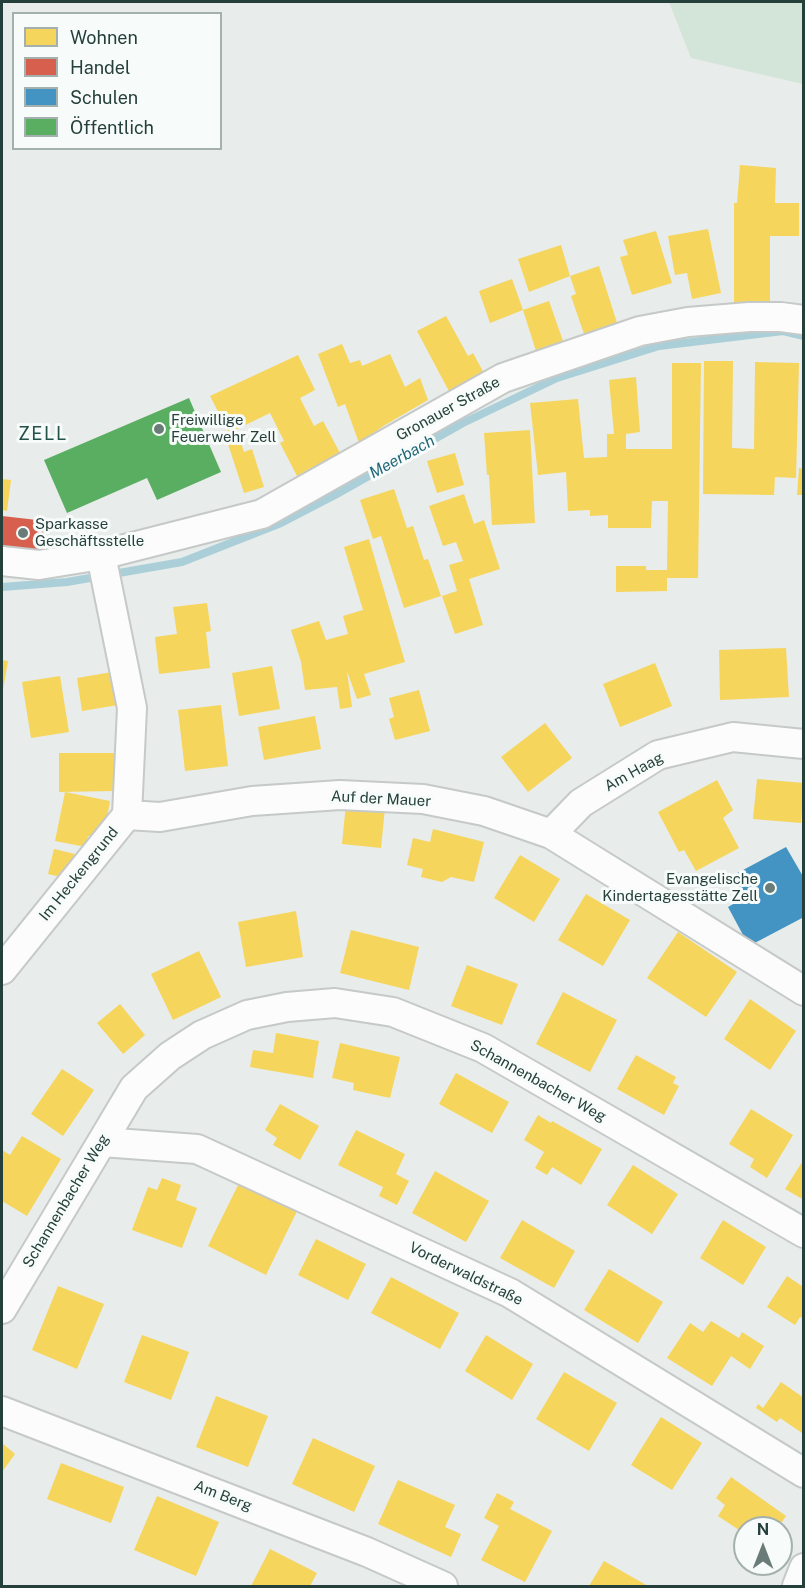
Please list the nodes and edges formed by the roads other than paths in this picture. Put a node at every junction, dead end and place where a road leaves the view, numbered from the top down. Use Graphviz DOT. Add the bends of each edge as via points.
graph roads {
  1 [pos="804,320"];
  2 [pos="2,561"];
  3 [pos="103,569"];
  4 [pos="804,744"];
  5 [pos="127,815"];
  6 [pos="551,834"];
  7 [pos="2,970"];
  8 [pos="804,990"];
  9 [pos="102,1142"];
  10 [pos="804,1233"];
  11 [pos="2,1309"];
  12 [pos="2,1411"];
  13 [pos="804,1473"];
  14 [pos="804,1568"];
  15 [pos="443,1587"];
  16 [pos="797,1587"];
  1 -- 3 [label="street, Gronauer Straße" via="749,317 688,322 640,331 581,350 503,378 262,514"];
  2 -- 3 [label="street, Gronauer Straße"];
  3 -- 5 [label="street, Im Heckengrund" via="132,708"];
  4 -- 6 [label="street, Am Haag" via="733,737 657,755 581,803"];
  5 -- 6 [label="street, Auf der Mauer" via="160,817 252,801 340,795 423,799 484,811"];
  5 -- 7 [label="street, Im Heckengrund"];
  6 -- 8 [label="street, Auf der Mauer"];
  9 -- 10 [label="street, Schannenbacher Weg" via="134,1088 170,1056 202,1035 247,1015 335,1003 393,1012 483,1048"];
  9 -- 11 [label="street, Schannenbacher Weg"];
  9 -- 13 [label="street, Vorderwaldstraße" via="197,1149 510,1293"];
  12 -- 15 [label="street, Am Berg" via="367,1552"];
  14 -- 16 [label="street"];
}
